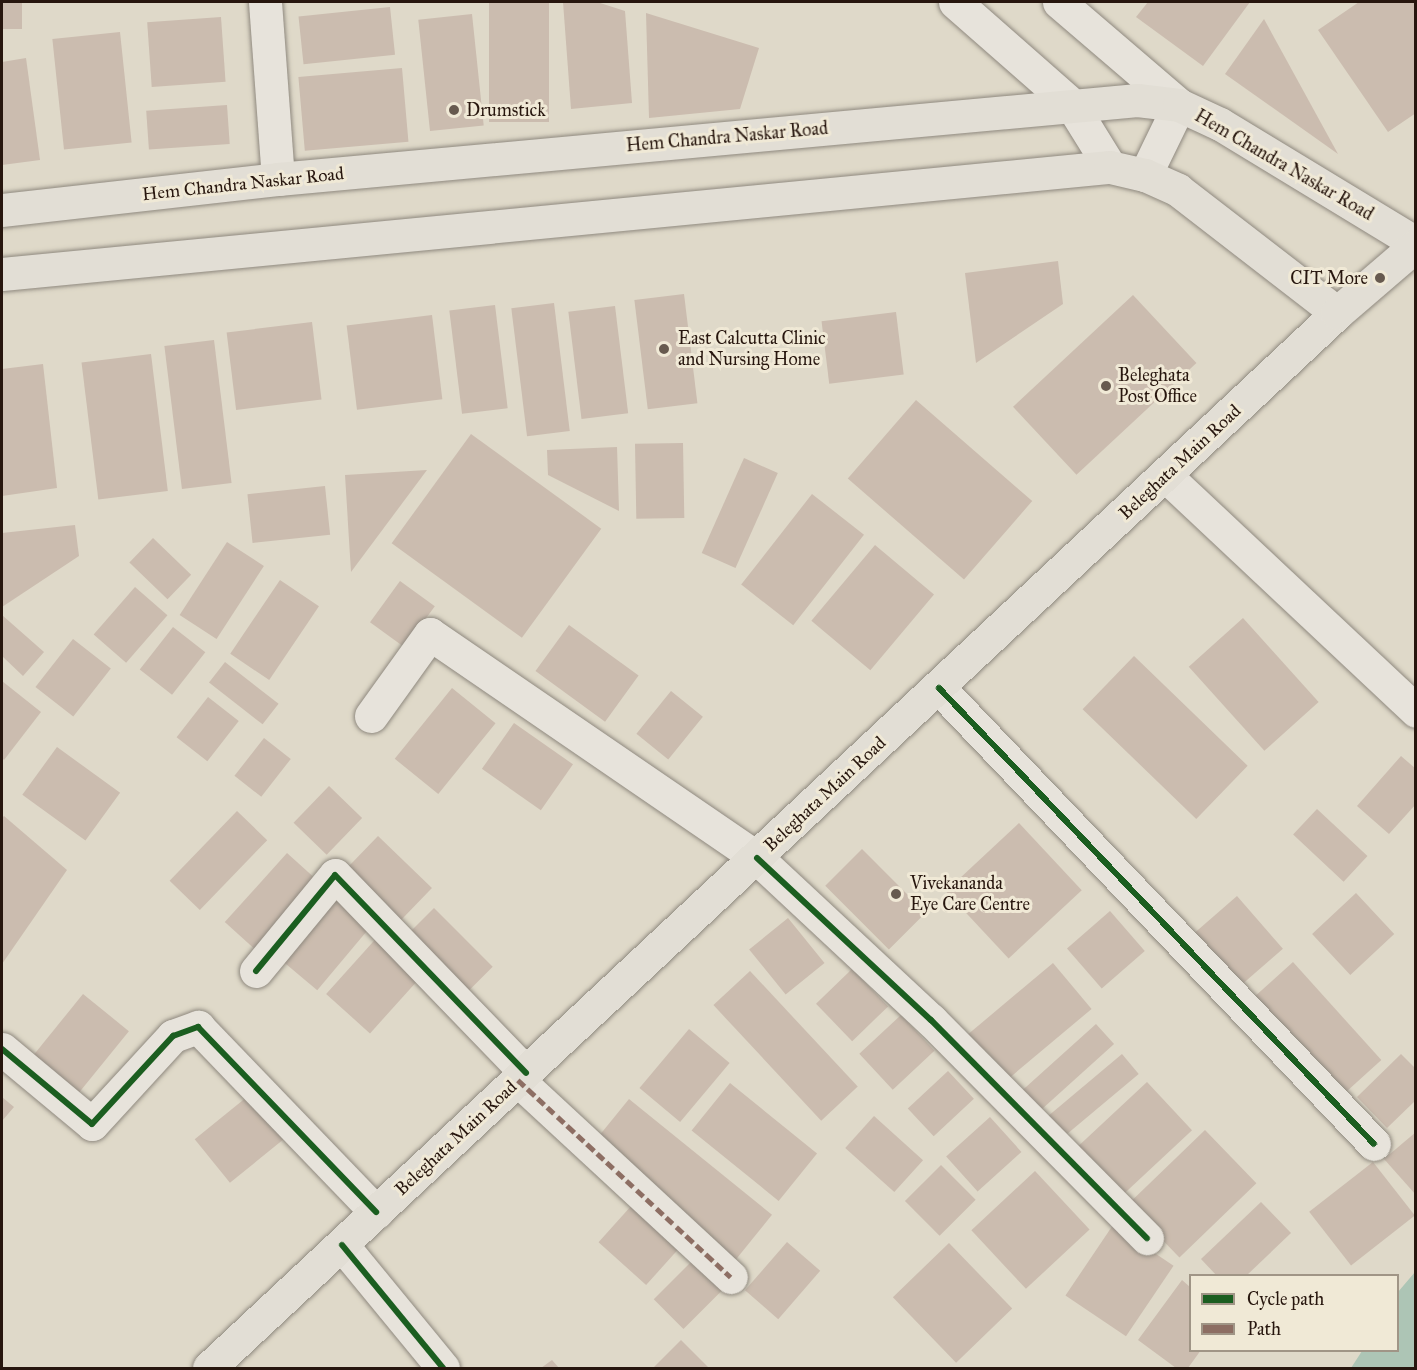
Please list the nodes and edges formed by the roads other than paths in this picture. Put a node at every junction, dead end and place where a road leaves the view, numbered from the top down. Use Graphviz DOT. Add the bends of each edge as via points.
graph roads {
  1 [pos="265,2"];
  2 [pos="955,2"];
  3 [pos="1059,2"];
  4 [pos="1071,104"];
  5 [pos="1179,105"];
  6 [pos="1110,167"];
  7 [pos="1145,175"];
  8 [pos="278,179"];
  9 [pos="2,210"];
  10 [pos="1416,244"];
  11 [pos="2,274"];
  12 [pos="1337,313"];
  13 [pos="1166,476"];
  14 [pos="939,688"];
  15 [pos="1416,711"];
  16 [pos="371,716"];
  17 [pos="757,858"];
  18 [pos="256,970"];
  19 [pos="2,1050"];
  20 [pos="522,1077"];
  21 [pos="1374,1144"];
  22 [pos="376,1212"];
  23 [pos="1147,1238"];
  24 [pos="342,1245"];
  25 [pos="731,1277"];
  26 [pos="209,1368"];
  27 [pos="443,1368"];
  1 -- 8 [label="street"];
  2 -- 4 [label="street"];
  3 -- 5 [label="street"];
  4 -- 5 [label="main road, Hem Chandra Naskar Road" via="1137,100"];
  4 -- 6 [label="street"];
  4 -- 8 [label="main road, Hem Chandra Naskar Road"];
  5 -- 7 [label="street"];
  5 -- 10 [label="main road, Hem Chandra Naskar Road" via="1220,124"];
  6 -- 7 [label="main road"];
  6 -- 11 [label="main road"];
  7 -- 12 [label="main road" via="1178,190 1216,216"];
  8 -- 9 [label="main road, Hem Chandra Naskar Road"];
  10 -- 12 [label="main road, Beleghata Main Road"];
  12 -- 13 [label="main road, Beleghata Main Road"];
  13 -- 14 [label="main road, Beleghata Main Road"];
  13 -- 15 [label="street"];
  14 -- 17 [label="main road, Beleghata Main Road"];
  14 -- 21 [label="street"];
  16 -- 17 [label="street" via="430,634"];
  17 -- 20 [label="main road, Beleghata Main Road"];
  17 -- 23 [label="street" via="931,1020"];
  18 -- 20 [label="street" via="335,874"];
  19 -- 22 [label="street" via="92,1124 173,1036 198,1027"];
  20 -- 22 [label="main road, Beleghata Main Road"];
  20 -- 25 [label="street"];
  22 -- 24 [label="main road, Beleghata Main Road"];
  24 -- 26 [label="main road, Beleghata Main Road"];
  24 -- 27 [label="street"];
}
